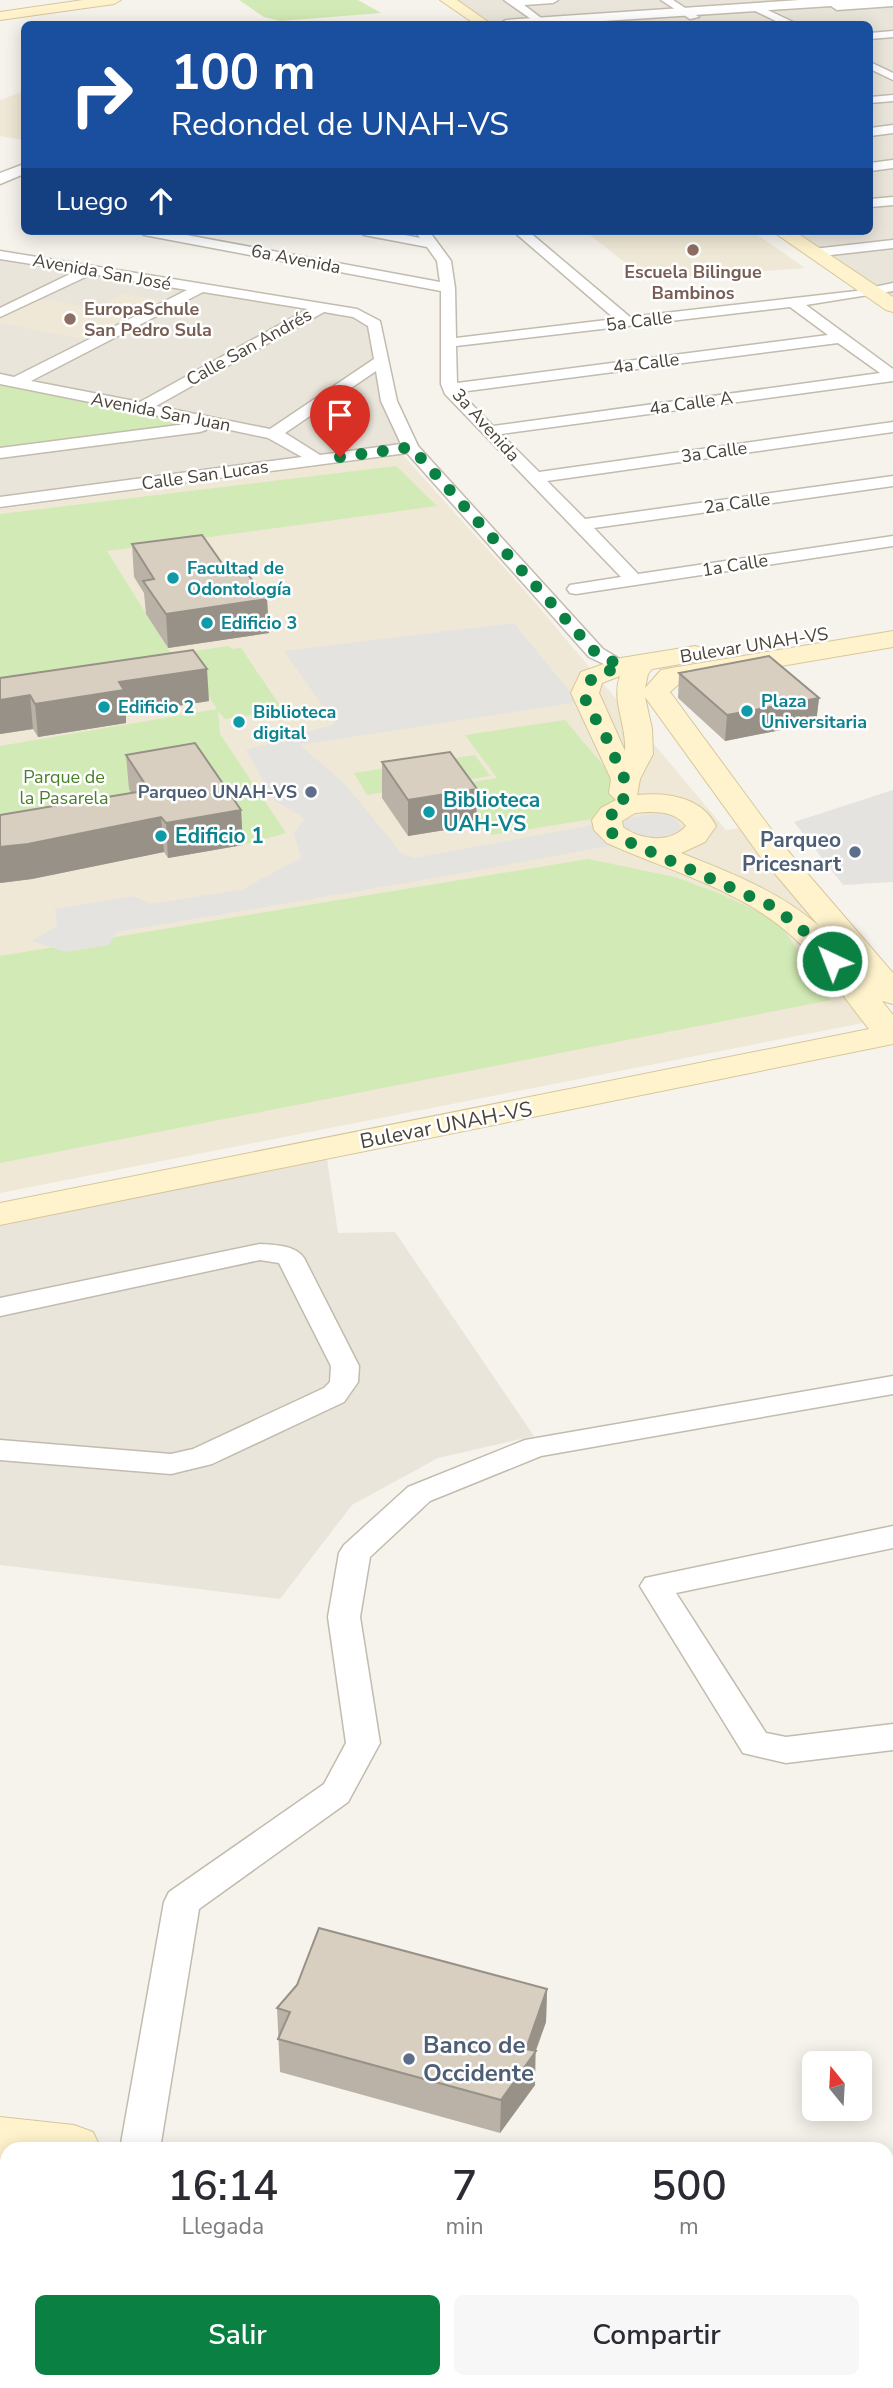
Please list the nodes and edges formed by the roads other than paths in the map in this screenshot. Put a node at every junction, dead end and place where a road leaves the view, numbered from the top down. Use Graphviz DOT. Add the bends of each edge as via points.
graph roads {
  1 [pos="114,0"];
  2 [pos="447,0"];
  3 [pos="553,0"];
  4 [pos="666,0"];
  5 [pos="858,0"];
  6 [pos="511,1"];
  7 [pos="893,2"];
  8 [pos="759,9"];
  9 [pos="690,14"];
  10 [pos="0,16"];
  11 [pos="479,21"];
  12 [pos="539,21"];
  13 [pos="575,21"];
  14 [pos="615,21"];
  15 [pos="783,21"];
  16 [pos="893,34"];
  17 [pos="873,36"];
  18 [pos="873,68"];
  19 [pos="892,71"];
  20 [pos="893,98"];
  21 [pos="873,100"];
  22 [pos="893,129"];
  23 [pos="873,132"];
  24 [pos="21,158"];
  25 [pos="893,164"];
  26 [pos="0,167"];
  27 [pos="873,167"];
  28 [pos="21,170"];
  29 [pos="0,179"];
  30 [pos="893,201"];
  31 [pos="873,203"];
  32 [pos="165,235"];
  33 [pos="385,235"];
  34 [pos="425,235"];
  35 [pos="525,235"];
  36 [pos="787,235"];
  37 [pos="433,244"];
  38 [pos="893,244"];
  39 [pos="813,253"];
  40 [pos="0,254"];
  41 [pos="90,270"];
  42 [pos="893,287"];
  43 [pos="201,288"];
  44 [pos="448,288"];
  45 [pos="872,292"];
  46 [pos="794,303"];
  47 [pos="893,306"];
  48 [pos="321,308"];
  49 [pos="0,313"];
  50 [pos="627,322"];
  51 [pos="841,338"];
  52 [pos="447,343"];
  53 [pos="382,360"];
  54 [pos="893,376"];
  55 [pos="0,379"];
  56 [pos="17,383"];
  57 [pos="450,389"];
  58 [pos="141,408"];
  59 [pos="223,424"];
  60 [pos="893,426"];
  61 [pos="489,430"];
  62 [pos="273,434"];
  63 [pos="411,447"];
  64 [pos="0,453"];
  65 [pos="316,460"];
  66 [pos="535,478"];
  67 [pos="893,481"];
  68 [pos="0,502"];
  69 [pos="581,525"];
  70 [pos="893,541"];
  71 [pos="635,581"];
  72 [pos="571,590"];
  73 [pos="544,594"];
  74 [pos="893,623"];
  75 [pos="893,639"];
  76 [pos="596,653"];
  77 [pos="632,664"];
  78 [pos="698,751"];
  79 [pos="624,792"];
  80 [pos="698,821"];
  81 [pos="639,846"];
  82 [pos="771,850"];
  83 [pos="891,1023"];
  84 [pos="207,1165"];
  85 [pos="0,1199"];
  86 [pos="0,1214"];
  87 [pos="0,1307"];
  88 [pos="893,1385"];
  89 [pos="0,1450"];
  90 [pos="893,1537"];
  91 [pos="893,1737"];
  92 [pos="141,2142"];
  1 -- 10 [label="main road"];
  2 -- 11 [label="main road"];
  3 -- 6 [label="street"];
  4 -- 9 [label="street"];
  5 -- 8 [label="street"];
  6 -- 12 [label="street"];
  7 -- 8 [label="street"];
  8 -- 9 [label="street"];
  8 -- 15 [label="street"];
  9 -- 13 [label="street"];
  9 -- 14 [label="street"];
  16 -- 17 [label="street"];
  18 -- 19 [label="street"];
  20 -- 21 [label="street"];
  22 -- 23 [label="street"];
  24 -- 26 [label="street"];
  25 -- 27 [label="street"];
  28 -- 29 [label="street"];
  30 -- 31 [label="street"];
  32 -- 44 [label="street, 6a Avenida"];
  33 -- 37 [label="street"];
  34 -- 37 [label="street, 3a Avenida"];
  35 -- 50 [label="street"];
  36 -- 39 [label="main road"];
  37 -- 44 [label="street, 3a Avenida" via="444,261"];
  38 -- 39 [label="street"];
  39 -- 45 [label="main road"];
  40 -- 41 [label="street, Avenida San José"];
  41 -- 43 [label="street, Avenida San José"];
  41 -- 49 [label="street"];
  42 -- 45 [label="street, 5a Calle"];
  43 -- 48 [label="street, Avenida San José"];
  43 -- 56 [label="street"];
  44 -- 52 [label="street, 3a Avenida"];
  45 -- 46 [label="street, 5a Calle"];
  45 -- 47 [label="main road"];
  46 -- 50 [label="street, 5a Calle"];
  46 -- 51 [label="street"];
  48 -- 53 [label="street, Avenida San José" via="368,317 375,324"];
  48 -- 58 [label="street, Calle San Andrés"];
  50 -- 52 [label="street, 5a Calle"];
  51 -- 54 [label="street"];
  51 -- 57 [label="street, 4a Calle"];
  52 -- 57 [label="street, 3a Avenida"];
  53 -- 62 [label="street"];
  53 -- 63 [label="street" via="389,401"];
  54 -- 61 [label="street, 4a Calle A"];
  55 -- 56 [label="street, Avenida San Juan"];
  56 -- 58 [label="street, Avenida San Juan"];
  57 -- 61 [label="street, 3a Avenida"];
  58 -- 59 [label="street, Avenida San Juan"];
  59 -- 62 [label="street, Avenida San Juan"];
  59 -- 64 [label="street"];
  60 -- 66 [label="street, 3a Calle"];
  61 -- 66 [label="street, 3a Avenida"];
  62 -- 65 [label="street, Avenida San Juan"];
  63 -- 65 [label="street, Calle San Lucas"];
  63 -- 73 [label="street"];
  65 -- 68 [label="street, Calle San Lucas"];
  66 -- 69 [label="street, 3a Avenida"];
  67 -- 69 [label="street, 2a Calle"];
  69 -- 71 [label="street, 3a Avenida"];
  70 -- 71 [label="street, 1a Calle"];
  71 -- 72 [label="street, 1a Calle"];
  72 -- 73 [label="street, 1a Calle"];
  73 -- 76 [label="street"];
  74 -- 77 [label="main road, Bulevar UNAH-VS"];
  75 -- 78 [label="main road, Bulevar UNAH-VS" via="671,676 656,691"];
  76 -- 77 [label="main road"];
  77 -- 79 [label="main road" via="638,667 629,685 639,754"];
  77 -- 79 [label="main road" via="592,678 585,692"];
  78 -- 80 [label="main road" via="690,762 704,790"];
  78 -- 82 [label="main road, Bulevar UNAH-VS"];
  79 -- 80 [label="main road" via="679,807"];
  79 -- 81 [label="main road" via="607,820 609,830"];
  80 -- 81 [label="main road" via="699,832 686,842"];
  80 -- 82 [label="main road"];
  81 -- 83 [label="main road" via="772,906 802,929"];
  82 -- 83 [label="main road, Bulevar UNAH-VS"];
  83 -- 84 [label="main road, Bulevar UNAH-VS"];
  84 -- 85 [label="main road, Bulevar UNAH-VS"];
  84 -- 86 [label="main road, Bulevar UNAH-VS"];
  87 -- 89 [label="street" via="260,1252 277,1253 290,1258 347,1375 334,1395 189,1461 154,1464"];
  88 -- 92 [label="street" via="535,1447 419,1494 355,1553 344,1617 363,1743 336,1793 182,1902"];
  90 -- 91 [label="street" via="656,1586 755,1744 786,1750"];
}
